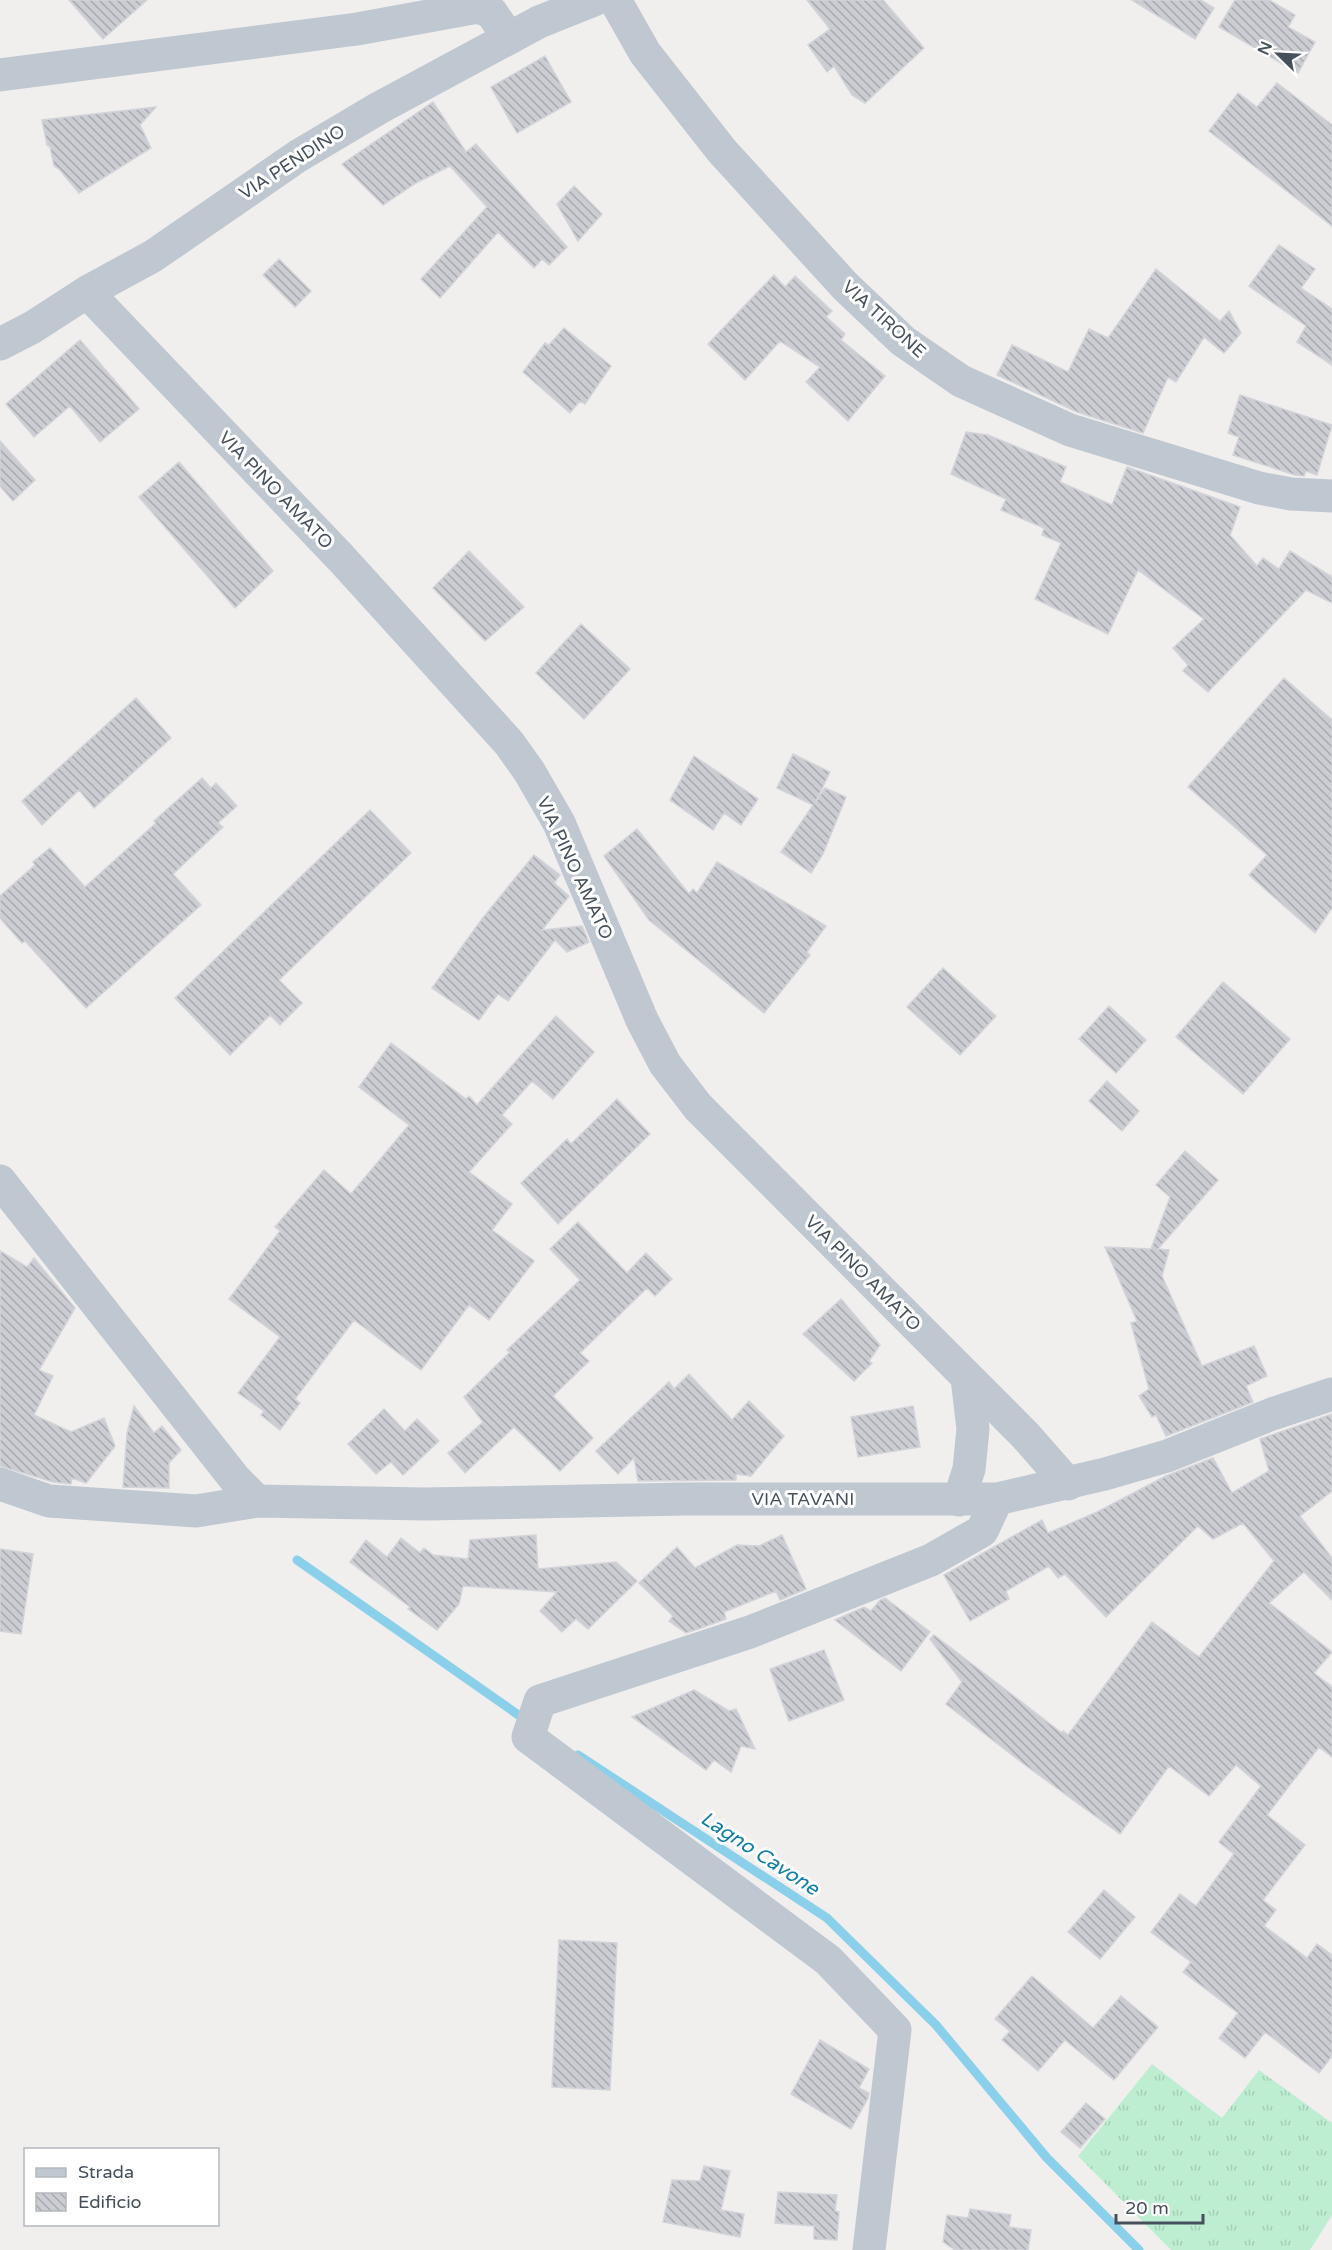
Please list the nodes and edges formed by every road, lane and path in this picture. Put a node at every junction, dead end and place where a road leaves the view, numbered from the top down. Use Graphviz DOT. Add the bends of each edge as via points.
graph roads {
  1 [pos="594,0"];
  2 [pos="615,0"];
  3 [pos="508,38"];
  4 [pos="0,75"];
  5 [pos="87,292"];
  6 [pos="0,344"];
  7 [pos="1332,496"];
  8 [pos="0,1181"];
  9 [pos="967,1378"];
  10 [pos="1332,1394"];
  11 [pos="0,1484"];
  12 [pos="1068,1484"];
  13 [pos="997,1499"];
  14 [pos="959,1500"];
  15 [pos="257,1501"];
  16 [pos="869,2250"];
  1 -- 3 [label="street, VIA PENDINO"];
  2 -- 7 [label="street, VIA TIRONE" via="645,53 722,151 845,286 903,341 961,381 1070,430 1259,488"];
  3 -- 4 [label="street" via="491,12 478,7 357,29"];
  3 -- 5 [label="street, VIA PENDINO" via="298,156 153,256"];
  5 -- 6 [label="street, VIA PENDINO"];
  5 -- 9 [label="street, VIA PINO AMATO" via="341,558 509,743 559,823 642,1020 665,1064 699,1107"];
  8 -- 15 [label="street" via="235,1479"];
  9 -- 12 [label="street, VIA PINO AMATO"];
  9 -- 14 [label="street" via="973,1429 969,1469"];
  10 -- 12 [label="street, VIA TAVANI" via="1167,1456"];
  11 -- 15 [label="street, VIA TAVANI" via="49,1501 196,1510"];
  12 -- 13 [label="street, VIA TAVANI"];
  13 -- 14 [label="street, VIA TAVANI"];
  13 -- 16 [label="street" via="982,1531 931,1560 750,1632 540,1701 528,1737 828,1960 895,2030"];
  14 -- 15 [label="street, VIA TAVANI" via="685,1499 426,1504"];
}
